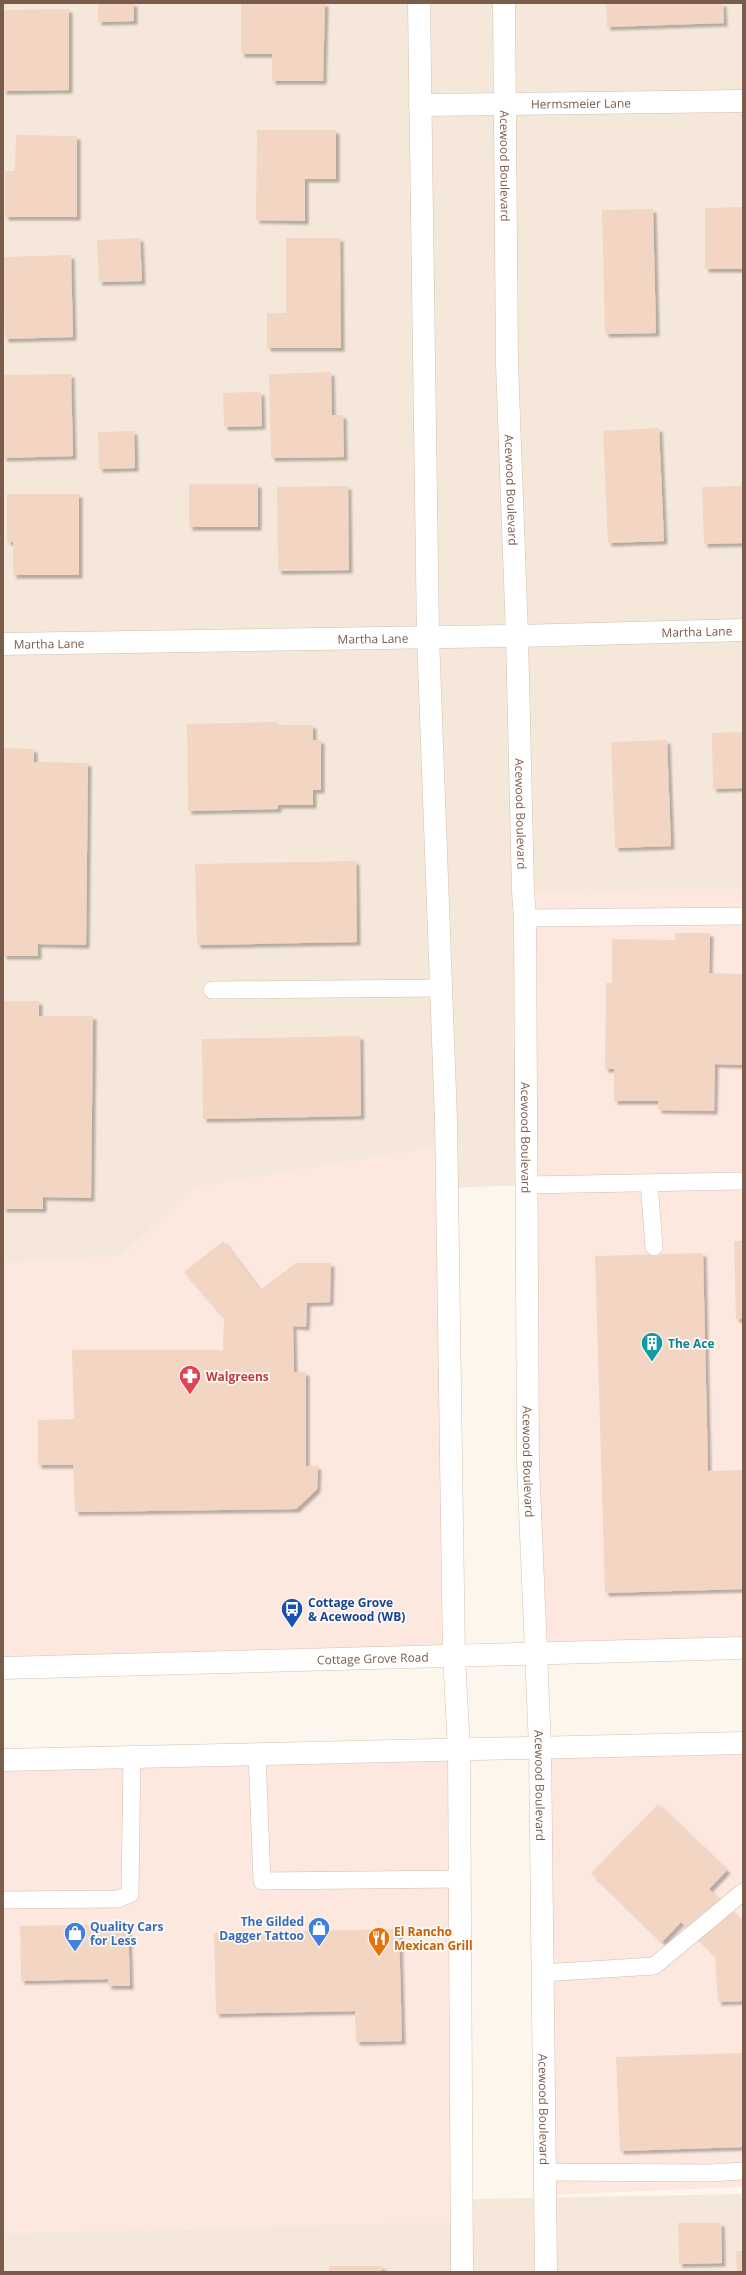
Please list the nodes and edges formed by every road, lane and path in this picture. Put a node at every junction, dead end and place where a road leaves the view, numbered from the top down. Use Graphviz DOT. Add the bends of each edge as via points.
graph roads {
  1 [pos="419,3"];
  2 [pos="504,3"];
  3 [pos="743,101"];
  4 [pos="505,103"];
  5 [pos="420,105"];
  6 [pos="743,630"];
  7 [pos="517,636"];
  8 [pos="428,637"];
  9 [pos="3,644"];
  10 [pos="743,916"];
  11 [pos="525,918"];
  12 [pos="441,988"];
  13 [pos="212,990"];
  14 [pos="743,1181"];
  15 [pos="649,1183"];
  16 [pos="527,1185"];
  17 [pos="654,1247"];
  18 [pos="743,1648"];
  19 [pos="537,1654"];
  20 [pos="454,1656"];
  21 [pos="3,1668"];
  22 [pos="743,1743"];
  23 [pos="540,1746"];
  24 [pos="459,1749"];
  25 [pos="257,1754"];
  26 [pos="132,1756"];
  27 [pos="3,1760"];
  28 [pos="460,1879"];
  29 [pos="743,1892"];
  30 [pos="3,1900"];
  31 [pos="542,1973"];
  32 [pos="743,2171"];
  33 [pos="545,2172"];
  34 [pos="462,2272"];
  35 [pos="546,2272"];
  1 -- 5 [label="street"];
  2 -- 4 [label="street, Acewood Boulevard"];
  3 -- 4 [label="street, Hermsmeier Lane"];
  4 -- 5 [label="street, Hermsmeier Lane"];
  4 -- 7 [label="street, Acewood Boulevard" via="507,363"];
  5 -- 8 [label="street"];
  6 -- 7 [label="street, Martha Lane"];
  7 -- 8 [label="street, Martha Lane"];
  7 -- 11 [label="street, Acewood Boulevard" via="522,891"];
  8 -- 9 [label="street, Martha Lane"];
  8 -- 12 [label="street"];
  10 -- 11 [label="lane"];
  11 -- 16 [label="street, Acewood Boulevard"];
  12 -- 13 [label="lane"];
  12 -- 20 [label="street" via="447,1167"];
  14 -- 15 [label="lane"];
  15 -- 16 [label="lane"];
  15 -- 17 [label="lane"];
  16 -- 19 [label="street, Acewood Boulevard" via="528,1463"];
  18 -- 19 [label="street, Cottage Grove Road"];
  19 -- 20 [label="street, Cottage Grove Road"];
  19 -- 23 [label="street, Acewood Boulevard"];
  20 -- 21 [label="street, Cottage Grove Road"];
  20 -- 24 [label="street"];
  22 -- 23 [label="street"];
  23 -- 24 [label="street"];
  23 -- 31 [label="street, Acewood Boulevard"];
  24 -- 25 [label="street"];
  24 -- 28 [label="street"];
  25 -- 26 [label="street"];
  25 -- 28 [label="lane" via="262,1881"];
  26 -- 27 [label="street"];
  26 -- 30 [label="lane" via="130,1894 118,1899"];
  28 -- 34 [label="street"];
  29 -- 31 [label="lane" via="654,1966"];
  31 -- 33 [label="street, Acewood Boulevard"];
  32 -- 33 [label="lane"];
  33 -- 35 [label="street, Acewood Boulevard"];
}
